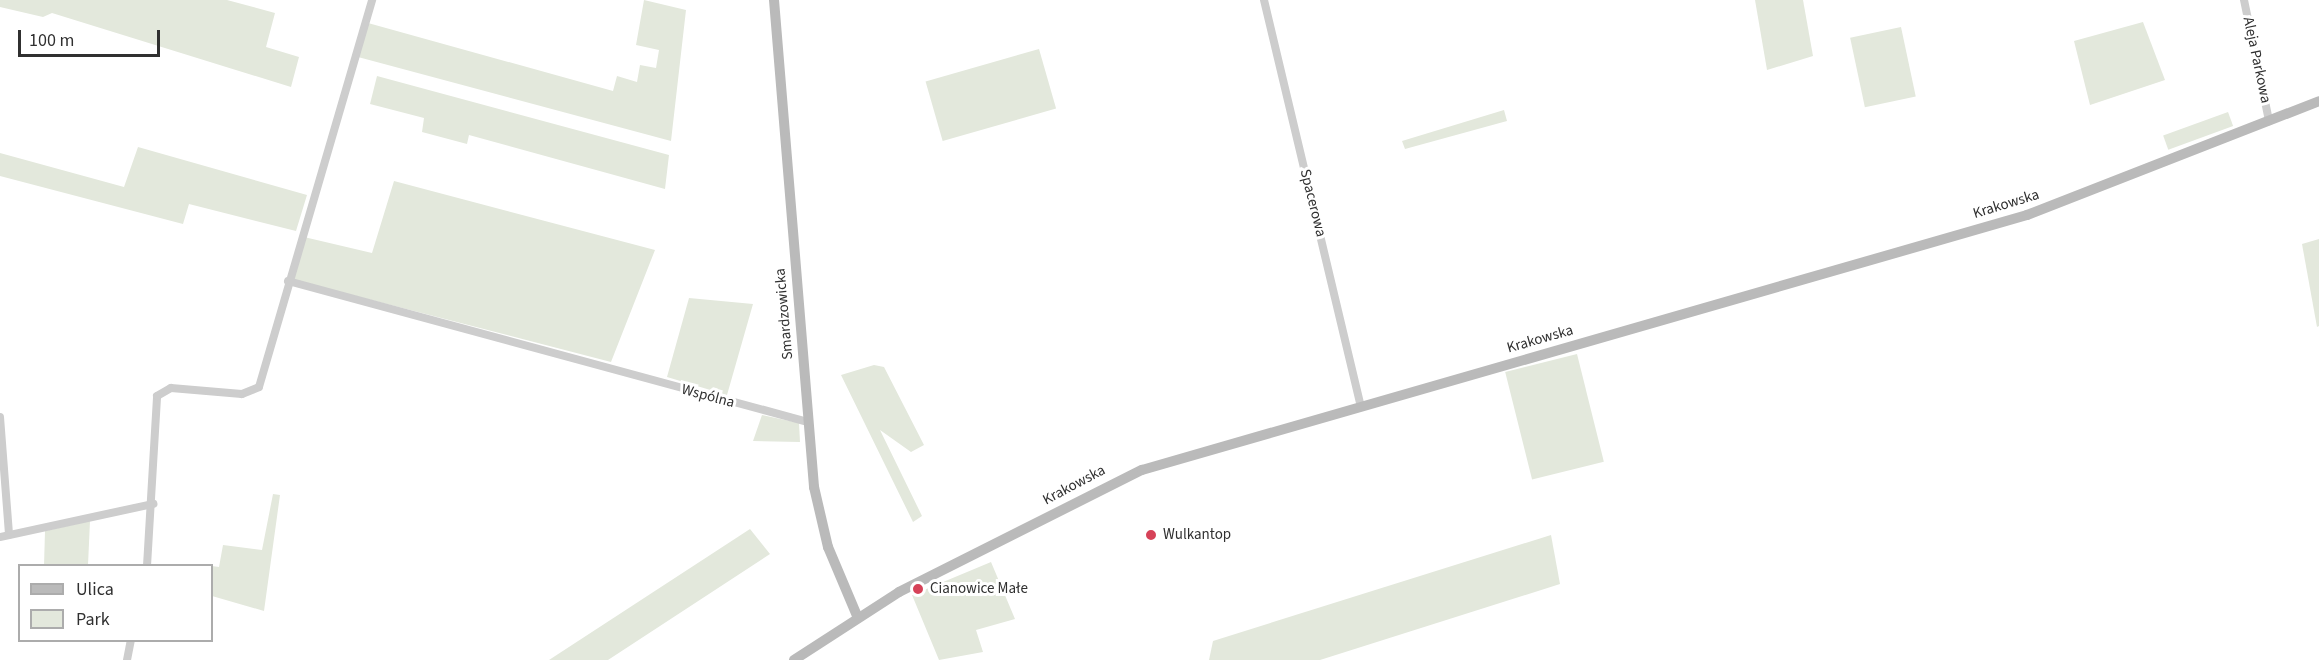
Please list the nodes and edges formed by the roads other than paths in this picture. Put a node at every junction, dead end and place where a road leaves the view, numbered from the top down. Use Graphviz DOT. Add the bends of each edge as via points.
graph roads {
  1 [pos="372,0"];
  2 [pos="774,0"];
  3 [pos="1264,0"];
  4 [pos="2244,0"];
  5 [pos="2319,101"];
  6 [pos="2270,121"];
  7 [pos="288,281"];
  8 [pos="1360,406"];
  9 [pos="0,417"];
  10 [pos="808,422"];
  11 [pos="153,504"];
  12 [pos="9,535"];
  13 [pos="0,537"];
  14 [pos="147,564"];
  15 [pos="858,618"];
  16 [pos="131,642"];
  17 [pos="127,660"];
  18 [pos="794,660"];
  1 -- 7 [label="street"];
  2 -- 10 [label="main road, Smardzowicka"];
  3 -- 8 [label="street, Spacerowa"];
  4 -- 6 [label="street, Aleja Parkowa"];
  5 -- 6 [label="main road, Krakowska"];
  6 -- 8 [label="main road, Krakowska" via="2027,215"];
  7 -- 10 [label="street, Wspólna"];
  7 -- 11 [label="street" via="259,387 242,394 171,388 157,396"];
  8 -- 15 [label="main road, Krakowska" via="1102,485"];
  9 -- 12 [label="street"];
  10 -- 15 [label="main road, Smardzowicka" via="820,519"];
  11 -- 12 [label="street"];
  11 -- 14 [label="street"];
  12 -- 13 [label="street"];
  15 -- 18 [label="main road, Krakowska"];
  16 -- 17 [label="street"];
}
